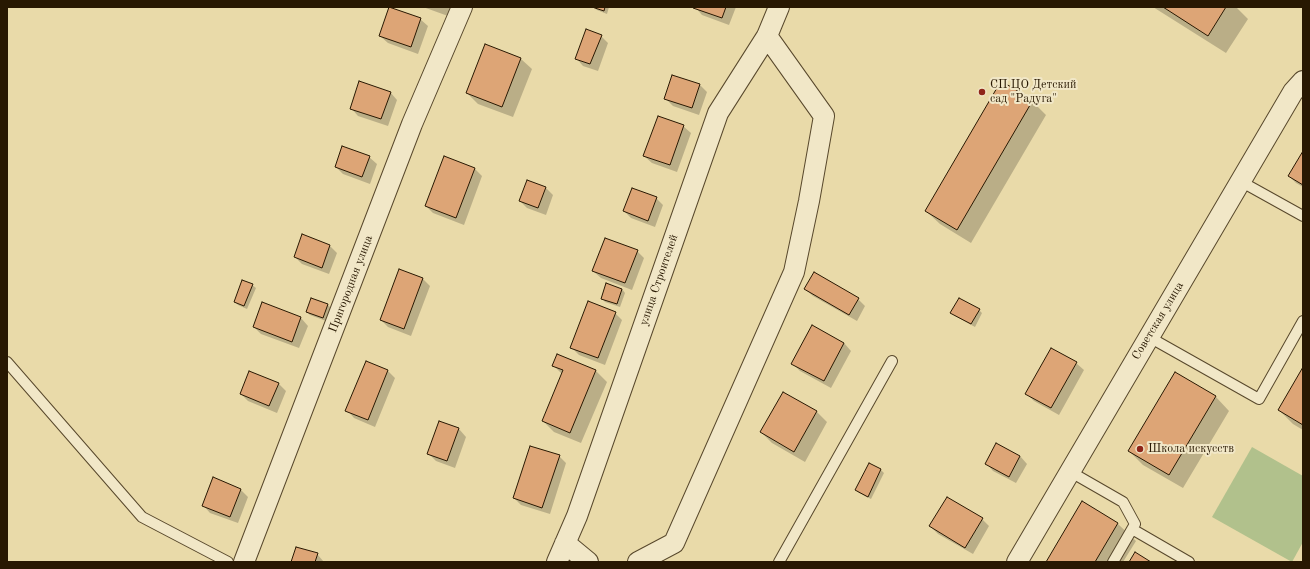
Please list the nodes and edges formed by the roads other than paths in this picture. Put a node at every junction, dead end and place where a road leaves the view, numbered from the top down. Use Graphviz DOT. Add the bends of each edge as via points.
graph roads {
  1 [pos="462,7"];
  2 [pos="779,7"];
  3 [pos="767,36"];
  4 [pos="1303,81"];
  5 [pos="1240,181"];
  6 [pos="1303,216"];
  7 [pos="1303,321"];
  8 [pos="1149,337"];
  9 [pos="892,361"];
  10 [pos="7,362"];
  11 [pos="1069,471"];
  12 [pos="1132,529"];
  13 [pos="565,543"];
  14 [pos="228,562"];
  15 [pos="244,562"];
  16 [pos="557,562"];
  17 [pos="588,562"];
  18 [pos="638,562"];
  19 [pos="779,562"];
  20 [pos="1017,562"];
  21 [pos="1113,562"];
  22 [pos="1189,562"];
  1 -- 15 [label="street, Пригородная улица" via="412,124"];
  2 -- 3 [label="street, улица Строителей"];
  3 -- 13 [label="street, улица Строителей" via="718,113"];
  3 -- 18 [label="street" via="824,116 794,272 674,543"];
  4 -- 5 [label="street, Советская улица" via="1293,92"];
  5 -- 6 [label="lane"];
  5 -- 8 [label="street, Советская улица"];
  7 -- 8 [label="lane" via="1259,399"];
  8 -- 11 [label="street, Советская улица"];
  9 -- 19 [label="lane"];
  10 -- 14 [label="lane" via="142,517"];
  11 -- 12 [label="lane" via="1123,502 1135,524"];
  11 -- 20 [label="street, Советская улица"];
  12 -- 21 [label="lane"];
  12 -- 22 [label="lane"];
  13 -- 16 [label="street, улица Строителей"];
  13 -- 17 [label="street"];
}
